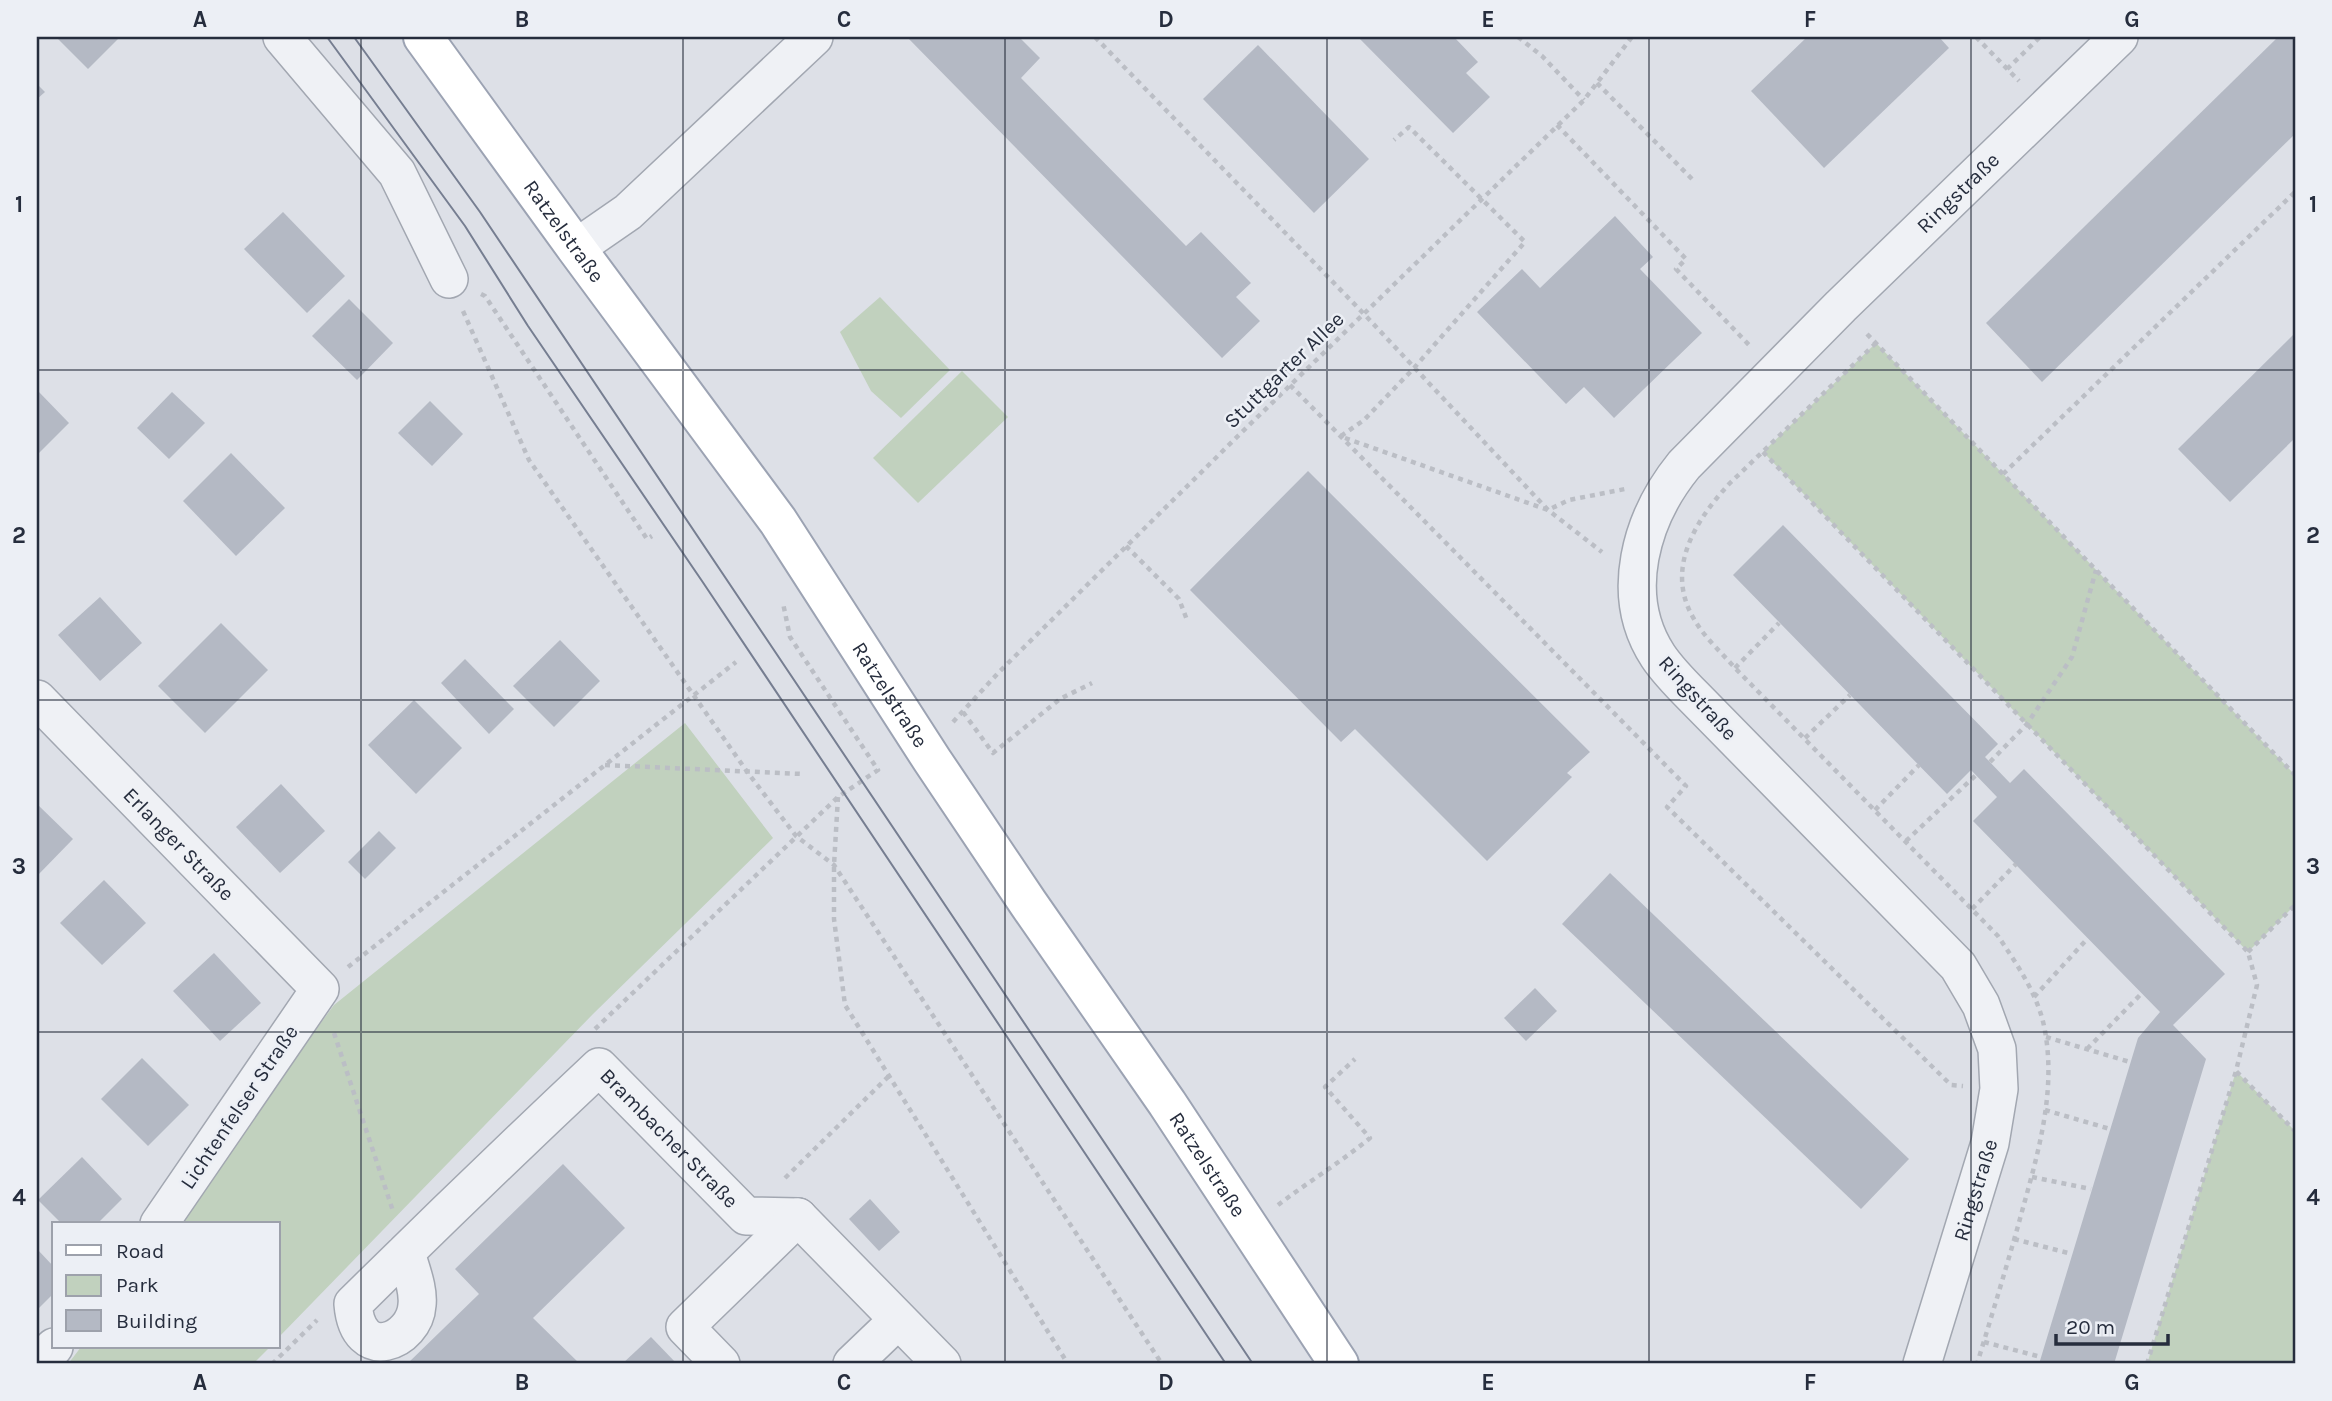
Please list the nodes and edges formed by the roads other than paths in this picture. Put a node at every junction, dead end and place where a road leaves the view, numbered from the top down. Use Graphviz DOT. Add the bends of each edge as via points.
graph roads {
  1 [pos="282,37"];
  2 [pos="423,37"];
  3 [pos="814,37"];
  4 [pos="2119,37"];
  5 [pos="576,248"];
  6 [pos="449,279"];
  7 [pos="37,699"];
  8 [pos="320,989"];
  9 [pos="798,1217"];
  10 [pos="160,1222"];
  11 [pos="405,1252"];
  12 [pos="898,1320"];
  13 [pos="53,1348"];
  14 [pos="39,1364"];
  15 [pos="721,1364"];
  16 [pos="852,1364"];
  17 [pos="942,1364"];
  18 [pos="1339,1364"];
  19 [pos="1922,1364"];
  1 -- 6 [label="street" via="397,173"];
  2 -- 5 [label="main road, Ratzelstraße"];
  3 -- 5 [label="street" via="628,212"];
  4 -- 19 [label="street, Ringstraße" via="1840,306 1684,466 1660,499 1642,549 1636,585 1640,618 1658,656 1958,966 1981,1004 1997,1049 1999,1089 1990,1143"];
  5 -- 18 [label="main road, Ratzelstraße" via="778,521 939,771"];
  7 -- 8 [label="street, Erlanger Straße"];
  8 -- 10 [label="street, Lichtenfelser Straße"];
  9 -- 11 [label="street, Brambacher Straße" via="746,1216 599,1067"];
  9 -- 12 [label="street"];
  9 -- 15 [label="street" via="685,1327"];
  12 -- 16 [label="street"];
  12 -- 17 [label="street"];
  13 -- 14 [label="street"];
}
